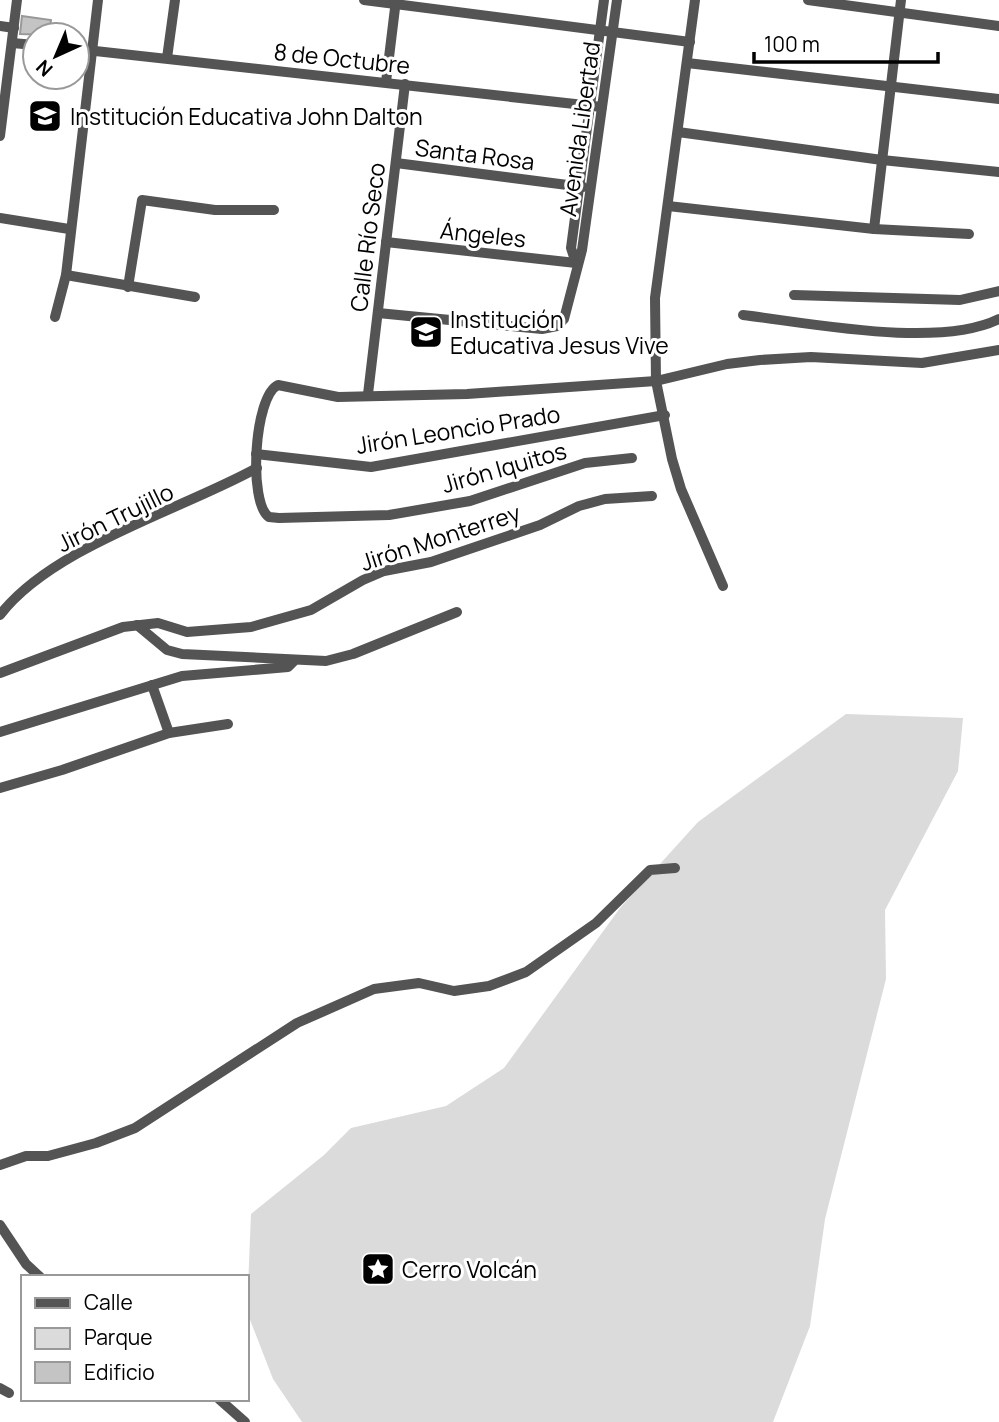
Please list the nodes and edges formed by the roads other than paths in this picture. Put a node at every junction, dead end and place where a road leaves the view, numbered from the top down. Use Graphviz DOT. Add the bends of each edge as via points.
graph roads {
  1 [pos="18,0"];
  2 [pos="98,0"];
  3 [pos="175,0"];
  4 [pos="364,0"];
  5 [pos="604,0"];
  6 [pos="617,0"];
  7 [pos="695,0"];
  8 [pos="808,0"];
  9 [pos="901,0"];
  10 [pos="396,2"];
  11 [pos="900,13"];
  12 [pos="0,26"];
  13 [pos="999,26"];
  14 [pos="14,28"];
  15 [pos="600,30"];
  16 [pos="612,32"];
  17 [pos="690,42"];
  18 [pos="12,43"];
  19 [pos="21,44"];
  20 [pos="93,51"];
  21 [pos="167,58"];
  22 [pos="687,62"];
  23 [pos="386,82"];
  24 [pos="405,84"];
  25 [pos="891,87"];
  26 [pos="999,99"];
  27 [pos="590,105"];
  28 [pos="602,107"];
  29 [pos="678,132"];
  30 [pos="0,136"];
  31 [pos="882,160"];
  32 [pos="396,163"];
  33 [pos="999,172"];
  34 [pos="579,186"];
  35 [pos="591,188"];
  36 [pos="668,206"];
  37 [pos="274,210"];
  38 [pos="0,218"];
  39 [pos="69,229"];
  40 [pos="874,229"];
  41 [pos="969,234"];
  42 [pos="386,242"];
  43 [pos="576,263"];
  44 [pos="66,275"];
  45 [pos="128,287"];
  46 [pos="999,291"];
  47 [pos="794,295"];
  48 [pos="195,297"];
  49 [pos="378,313"];
  50 [pos="743,315"];
  51 [pos="55,317"];
  52 [pos="999,319"];
  53 [pos="999,350"];
  54 [pos="656,382"];
  55 [pos="368,394"];
  56 [pos="665,415"];
  57 [pos="256,454"];
  58 [pos="632,458"];
  59 [pos="257,468"];
  60 [pos="652,496"];
  61 [pos="723,586"];
  62 [pos="457,612"];
  63 [pos="0,615"];
  64 [pos="137,625"];
  65 [pos="294,661"];
  66 [pos="0,673"];
  67 [pos="152,685"];
  68 [pos="228,724"];
  69 [pos="0,732"];
  70 [pos="169,733"];
  71 [pos="0,788"];
  72 [pos="675,868"];
  73 [pos="0,1165"];
  74 [pos="0,1225"];
  75 [pos="38,1275"];
  76 [pos="221,1401"];
  77 [pos="245,1422"];
  1 -- 14 [label="street"];
  2 -- 20 [label="street"];
  3 -- 21 [label="street"];
  4 -- 10 [label="street"];
  5 -- 15 [label="street, Avenida Libertad"];
  6 -- 16 [label="street, Avenida Libertad"];
  7 -- 17 [label="street"];
  8 -- 11 [label="street"];
  9 -- 11 [label="street"];
  10 -- 15 [label="street"];
  10 -- 23 [label="street"];
  11 -- 13 [label="street"];
  11 -- 25 [label="street"];
  12 -- 14 [label="street"];
  14 -- 18 [label="street"];
  15 -- 16 [label="street"];
  15 -- 27 [label="street, Avenida Libertad"];
  16 -- 17 [label="street"];
  16 -- 28 [label="street, Avenida Libertad"];
  17 -- 22 [label="street"];
  18 -- 19 [label="street"];
  18 -- 30 [label="street"];
  20 -- 21 [label="street, 8 de Octubre"];
  20 -- 39 [label="street"];
  21 -- 23 [label="street, 8 de Octubre"];
  22 -- 25 [label="street"];
  22 -- 29 [label="street"];
  23 -- 24 [label="street, 8 de Octubre"];
  24 -- 27 [label="street, 8 de Octubre"];
  24 -- 32 [label="street, Calle Río Seco"];
  25 -- 26 [label="street"];
  25 -- 31 [label="street"];
  27 -- 28 [label="street, 8 de Octubre"];
  27 -- 34 [label="street, Avenida Libertad"];
  28 -- 35 [label="street, Avenida Libertad"];
  29 -- 31 [label="street"];
  29 -- 36 [label="street"];
  31 -- 33 [label="street"];
  31 -- 40 [label="street"];
  32 -- 34 [label="street, Santa Rosa"];
  32 -- 42 [label="street, Calle Río Seco"];
  34 -- 35 [label="street, Santa Rosa"];
  34 -- 43 [label="street, Avenida Libertad" via="571,248"];
  35 -- 43 [label="street, Avenida Libertad"];
  36 -- 40 [label="street"];
  36 -- 54 [label="street" via="654,298"];
  37 -- 45 [label="street" via="215,210 142,200"];
  38 -- 39 [label="street"];
  39 -- 44 [label="street"];
  40 -- 41 [label="street"];
  42 -- 43 [label="street, Ángeles"];
  42 -- 49 [label="street, Calle Río Seco"];
  43 -- 49 [label="street, Avenida Libertad" via="569,309 552,328"];
  44 -- 45 [label="street"];
  44 -- 51 [label="street"];
  45 -- 48 [label="street"];
  46 -- 47 [label="street" via="960,300"];
  49 -- 55 [label="street, Calle Río Seco"];
  50 -- 52 [label="street" via="875,331 956,331"];
  53 -- 54 [label="street" via="922,363 811,357 760,360"];
  54 -- 55 [label="street" via="467,394"];
  54 -- 56 [label="street"];
  55 -- 57 [label="street" via="338,397 286,386 273,388"];
  56 -- 57 [label="street, Jirón Leoncio Prado" via="372,467"];
  56 -- 61 [label="street" via="681,489"];
  57 -- 59 [label="street"];
  58 -- 59 [label="street, Jirón Iquitos" via="585,463 470,500 389,515 279,518 263,513"];
  59 -- 63 [label="street, Jirón Trujillo" via="80,554 35,580"];
  60 -- 64 [label="street, Jirón Monterrey" via="579,506 540,525 443,558 384,571 311,610 251,627 187,632 158,623"];
  62 -- 65 [label="street" via="353,654 326,661"];
  64 -- 65 [label="street" via="167,650 182,654"];
  64 -- 66 [label="street, Jirón Monterrey" via="123,626"];
  65 -- 67 [label="street" via="288,667 183,676"];
  67 -- 69 [label="street"];
  67 -- 70 [label="street"];
  68 -- 70 [label="street"];
  70 -- 71 [label="street"];
  72 -- 73 [label="street" via="650,870 596,923 526,972 489,986 454,991 419,983 374,989 296,1023 135,1128 48,1156"];
  74 -- 75 [label="street"];
  76 -- 77 [label="street"];
}
